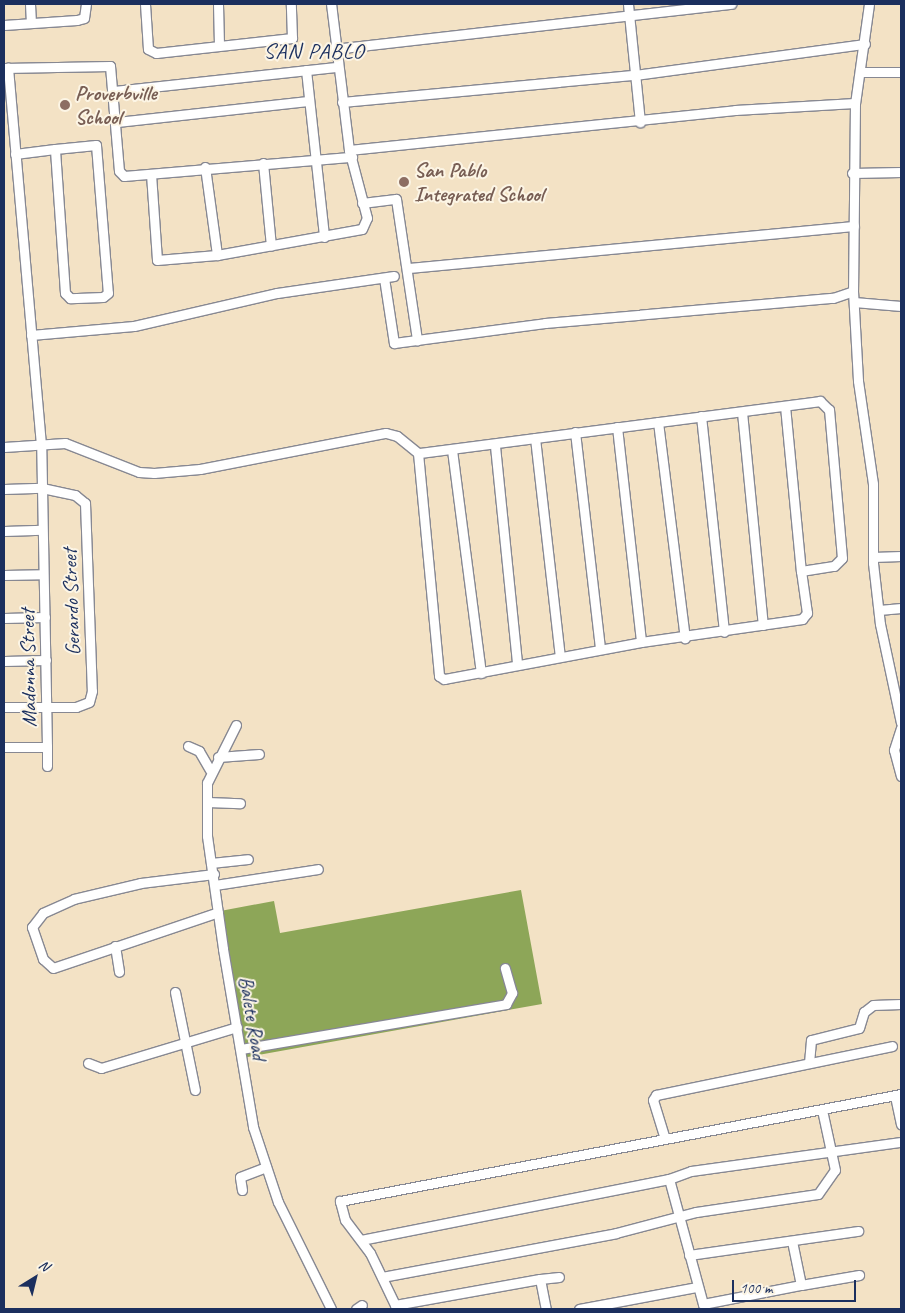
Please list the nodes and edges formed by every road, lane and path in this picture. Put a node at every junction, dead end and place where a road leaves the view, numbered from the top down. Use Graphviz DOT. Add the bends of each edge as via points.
graph roads {
  1 [pos="30,4"];
  2 [pos="86,4"];
  3 [pos="145,4"];
  4 [pos="218,4"];
  5 [pos="291,4"];
  6 [pos="330,4"];
  7 [pos="628,4"];
  8 [pos="731,4"];
  9 [pos="869,4"];
  10 [pos="629,17"];
  11 [pos="31,23"];
  12 [pos="4,25"];
  13 [pos="865,44"];
  14 [pos="219,45"];
  15 [pos="334,49"];
  16 [pos="336,67"];
  17 [pos="6,68"];
  18 [pos="306,70"];
  19 [pos="861,72"];
  20 [pos="901,72"];
  21 [pos="635,75"];
  22 [pos="114,91"];
  23 [pos="308,101"];
  24 [pos="342,102"];
  25 [pos="855,103"];
  26 [pos="117,122"];
  27 [pos="640,122"];
  28 [pos="55,149"];
  29 [pos="350,153"];
  30 [pos="15,154"];
  31 [pos="315,160"];
  32 [pos="263,164"];
  33 [pos="205,167"];
  34 [pos="901,172"];
  35 [pos="852,173"];
  36 [pos="151,174"];
  37 [pos="362,203"];
  38 [pos="854,226"];
  39 [pos="324,237"];
  40 [pos="271,246"];
  41 [pos="217,255"];
  42 [pos="408,268"];
  43 [pos="394,276"];
  44 [pos="384,278"];
  45 [pos="853,291"];
  46 [pos="854,302"];
  47 [pos="901,306"];
  48 [pos="31,335"];
  49 [pos="417,340"];
  50 [pos="784,406"];
  51 [pos="742,412"];
  52 [pos="701,416"];
  53 [pos="658,422"];
  54 [pos="617,427"];
  55 [pos="575,432"];
  56 [pos="535,438"];
  57 [pos="41,446"];
  58 [pos="495,446"];
  59 [pos="4,447"];
  60 [pos="452,450"];
  61 [pos="418,452"];
  62 [pos="42,488"];
  63 [pos="4,489"];
  64 [pos="42,530"];
  65 [pos="4,531"];
  66 [pos="901,556"];
  67 [pos="873,557"];
  68 [pos="801,571"];
  69 [pos="44,574"];
  70 [pos="4,575"];
  71 [pos="901,608"];
  72 [pos="879,610"];
  73 [pos="45,617"];
  74 [pos="4,618"];
  75 [pos="763,624"];
  76 [pos="724,632"];
  77 [pos="685,638"];
  78 [pos="641,642"];
  79 [pos="600,649"];
  80 [pos="560,656"];
  81 [pos="46,660"];
  82 [pos="4,661"];
  83 [pos="517,664"];
  84 [pos="481,673"];
  85 [pos="4,707"];
  86 [pos="47,707"];
  87 [pos="901,723"];
  88 [pos="236,725"];
  89 [pos="901,728"];
  90 [pos="188,746"];
  91 [pos="47,747"];
  92 [pos="4,748"];
  93 [pos="259,754"];
  94 [pos="218,757"];
  95 [pos="47,766"];
  96 [pos="210,770"];
  97 [pos="901,776"];
  98 [pos="207,802"];
  99 [pos="240,803"];
  100 [pos="248,859"];
  101 [pos="211,863"];
  102 [pos="318,869"];
  103 [pos="214,874"];
  104 [pos="215,884"];
  105 [pos="218,912"];
  106 [pos="115,946"];
  107 [pos="505,968"];
  108 [pos="119,972"];
  109 [pos="175,992"];
  110 [pos="901,1004"];
  111 [pos="237,1027"];
  112 [pos="186,1044"];
  113 [pos="892,1046"];
  114 [pos="240,1049"];
  115 [pos="88,1063"];
  116 [pos="808,1063"];
  117 [pos="195,1090"];
  118 [pos="898,1095"];
  119 [pos="822,1110"];
  120 [pos="901,1124"];
  121 [pos="665,1139"];
  122 [pos="901,1142"];
  123 [pos="831,1151"];
  124 [pos="266,1167"];
  125 [pos="669,1179"];
  126 [pos="242,1190"];
  127 [pos="682,1218"];
  128 [pos="858,1231"];
  129 [pos="361,1240"];
  130 [pos="792,1241"];
  131 [pos="689,1255"];
  132 [pos="859,1275"];
  133 [pos="382,1277"];
  134 [pos="559,1277"];
  135 [pos="540,1279"];
  136 [pos="801,1285"];
  137 [pos="696,1287"];
  138 [pos="396,1307"];
  139 [pos="331,1309"];
  140 [pos="546,1309"];
  141 [pos="579,1309"];
  1 -- 11 [label="street"];
  2 -- 11 [label="street" via="84,18"];
  3 -- 14 [label="street" via="152,52"];
  4 -- 14 [label="street"];
  5 -- 14 [label="street" via="292,38"];
  6 -- 15 [label="street"];
  7 -- 10 [label="street"];
  8 -- 10 [label="street"];
  9 -- 13 [label="street"];
  10 -- 15 [label="street"];
  10 -- 21 [label="street"];
  11 -- 12 [label="street"];
  13 -- 19 [label="street"];
  13 -- 21 [label="street"];
  15 -- 16 [label="street"];
  16 -- 18 [label="street"];
  16 -- 24 [label="street"];
  17 -- 22 [label="street" via="110,66"];
  17 -- 30 [label="street, Madonna Street"];
  18 -- 22 [label="street"];
  18 -- 23 [label="street"];
  19 -- 20 [label="street"];
  19 -- 25 [label="street"];
  21 -- 24 [label="street"];
  21 -- 27 [label="street"];
  22 -- 26 [label="street"];
  23 -- 26 [label="street"];
  23 -- 31 [label="street"];
  24 -- 29 [label="street"];
  25 -- 27 [label="street" via="735,110"];
  25 -- 35 [label="street"];
  26 -- 36 [label="street" via="120,174"];
  27 -- 29 [label="street"];
  28 -- 28 [label="street" via="65,293 70,298 104,297 108,293 97,148"];
  28 -- 30 [label="street"];
  29 -- 31 [label="street"];
  29 -- 37 [label="street"];
  30 -- 48 [label="street, Madonna Street"];
  31 -- 32 [label="street"];
  31 -- 39 [label="street"];
  32 -- 33 [label="street"];
  32 -- 40 [label="street"];
  33 -- 36 [label="street"];
  33 -- 41 [label="street"];
  34 -- 35 [label="street"];
  35 -- 38 [label="street"];
  36 -- 41 [label="street" via="157,260"];
  37 -- 39 [label="street" via="367,224 362,229"];
  37 -- 42 [label="street" via="396,198"];
  38 -- 42 [label="street"];
  38 -- 45 [label="street"];
  39 -- 40 [label="street"];
  40 -- 41 [label="street"];
  42 -- 49 [label="street"];
  43 -- 44 [label="street"];
  44 -- 48 [label="street" via="277,293 134,326"];
  44 -- 49 [label="street" via="392,340"];
  45 -- 46 [label="street"];
  45 -- 49 [label="street" via="833,298 535,324"];
  46 -- 47 [label="street"];
  46 -- 67 [label="street" via="858,381 873,484"];
  48 -- 57 [label="street, Madonna Street"];
  50 -- 51 [label="street"];
  50 -- 68 [label="street"];
  50 -- 68 [label="street" via="820,401 829,410 842,558 834,566"];
  51 -- 52 [label="street"];
  51 -- 75 [label="street"];
  52 -- 53 [label="street"];
  52 -- 76 [label="street"];
  53 -- 54 [label="street"];
  53 -- 77 [label="street"];
  54 -- 55 [label="street"];
  54 -- 78 [label="street"];
  55 -- 56 [label="street"];
  55 -- 79 [label="street"];
  56 -- 58 [label="street"];
  56 -- 80 [label="street"];
  57 -- 59 [label="street"];
  57 -- 61 [label="street" via="66,443 139,472 154,473 200,469 386,433"];
  57 -- 62 [label="street, Madonna Street"];
  58 -- 60 [label="street"];
  58 -- 83 [label="street"];
  60 -- 61 [label="street"];
  60 -- 84 [label="street"];
  61 -- 84 [label="street" via="439,676"];
  62 -- 63 [label="street"];
  62 -- 64 [label="street, Madonna Street"];
  62 -- 86 [label="street, Gerardo Street" via="74,495 85,503 92,692 83,705"];
  64 -- 65 [label="street"];
  64 -- 69 [label="street, Madonna Street"];
  66 -- 67 [label="street"];
  67 -- 72 [label="street"];
  68 -- 75 [label="street" via="805,617"];
  69 -- 70 [label="street"];
  69 -- 73 [label="street, Madonna Street"];
  71 -- 72 [label="street"];
  72 -- 87 [label="street"];
  73 -- 74 [label="street"];
  73 -- 81 [label="street, Madonna Street"];
  75 -- 76 [label="street"];
  76 -- 77 [label="street"];
  77 -- 78 [label="street"];
  78 -- 79 [label="street"];
  79 -- 80 [label="street"];
  80 -- 83 [label="street"];
  81 -- 82 [label="street"];
  81 -- 86 [label="street, Madonna Street"];
  83 -- 84 [label="street"];
  85 -- 86 [label="street"];
  86 -- 91 [label="street, Madonna Street"];
  88 -- 94 [label="street, Balete Road"];
  89 -- 97 [label="street" via="894,750"];
  90 -- 96 [label="street" via="198,751"];
  91 -- 92 [label="street, Madonna Street"];
  91 -- 95 [label="street"];
  93 -- 94 [label="street"];
  94 -- 96 [label="street, Balete Road"];
  96 -- 98 [label="street, Balete Road"];
  98 -- 99 [label="street"];
  98 -- 101 [label="street, Balete Road"];
  100 -- 101 [label="street"];
  101 -- 103 [label="street, Balete Road"];
  102 -- 104 [label="street"];
  103 -- 104 [label="street, Balete Road"];
  103 -- 106 [label="street" via="141,883 74,899 33,922 38,948 52,968"];
  104 -- 105 [label="street, Balete Road"];
  105 -- 106 [label="street"];
  105 -- 111 [label="street, Balete Road"];
  106 -- 108 [label="street"];
  107 -- 114 [label="street" via="512,993 506,1004"];
  109 -- 112 [label="street"];
  110 -- 116 [label="street" via="873,1005 864,1012 859,1028 811,1040"];
  111 -- 112 [label="street"];
  111 -- 114 [label="street, Balete Road"];
  112 -- 115 [label="street" via="101,1068"];
  112 -- 117 [label="street"];
  113 -- 116 [label="street"];
  114 -- 124 [label="street, Balete Road" via="253,1126"];
  116 -- 121 [label="street" via="656,1095 653,1100"];
  118 -- 119 [label="street"];
  118 -- 120 [label="street"];
  119 -- 121 [label="street"];
  119 -- 123 [label="street"];
  121 -- 129 [label="street" via="340,1201 345,1220"];
  122 -- 123 [label="street"];
  123 -- 125 [label="street" via="769,1163 691,1171"];
  123 -- 127 [label="street" via="835,1170 818,1194 696,1212"];
  124 -- 126 [label="street" via="240,1177"];
  124 -- 139 [label="street, Balete Road" via="304,1262"];
  125 -- 127 [label="street"];
  125 -- 129 [label="street"];
  127 -- 131 [label="street"];
  127 -- 133 [label="street"];
  128 -- 130 [label="street"];
  129 -- 133 [label="street"];
  130 -- 131 [label="street"];
  130 -- 136 [label="street"];
  131 -- 137 [label="street"];
  132 -- 136 [label="street"];
  133 -- 138 [label="street"];
  134 -- 135 [label="street"];
  135 -- 138 [label="street"];
  135 -- 140 [label="street"];
  136 -- 137 [label="street" via="703,1304"];
  137 -- 141 [label="street"];
}
